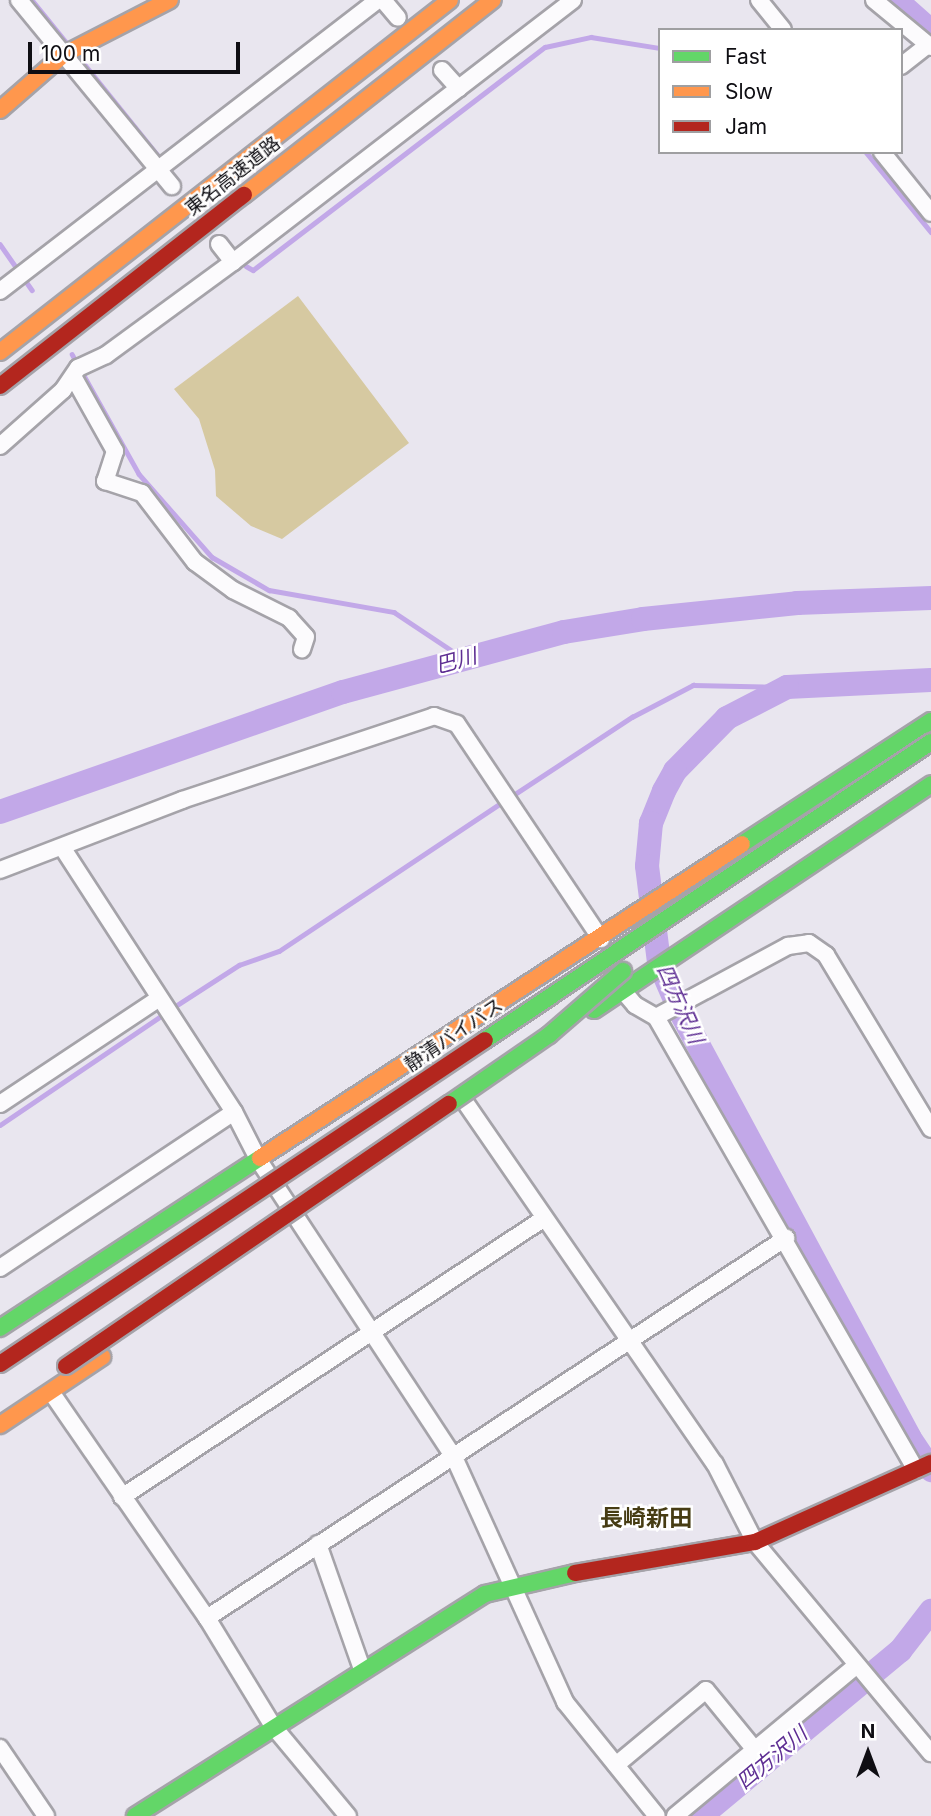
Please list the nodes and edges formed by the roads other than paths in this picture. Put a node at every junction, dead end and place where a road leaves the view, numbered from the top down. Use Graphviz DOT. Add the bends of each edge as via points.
graph roads {
  1 [pos="19,0"];
  2 [pos="170,0"];
  3 [pos="378,0"];
  4 [pos="383,0"];
  5 [pos="450,0"];
  6 [pos="493,0"];
  7 [pos="573,0"];
  8 [pos="759,0"];
  9 [pos="874,0"];
  10 [pos="398,18"];
  11 [pos="781,28"];
  12 [pos="929,46"];
  13 [pos="63,55"];
  14 [pos="903,65"];
  15 [pos="442,71"];
  16 [pos="459,89"];
  17 [pos="0,110"];
  18 [pos="884,154"];
  19 [pos="157,167"];
  20 [pos="172,186"];
  21 [pos="931,213"];
  22 [pos="219,243"];
  23 [pos="233,262"];
  24 [pos="0,291"];
  25 [pos="0,352"];
  26 [pos="81,369"];
  27 [pos="0,386"];
  28 [pos="0,446"];
  29 [pos="302,649"];
  30 [pos="931,721"];
  31 [pos="931,742"];
  32 [pos="931,764"];
  33 [pos="931,784"];
  34 [pos="62,847"];
  35 [pos="0,870"];
  36 [pos="597,942"];
  37 [pos="594,966"];
  38 [pos="623,971"];
  39 [pos="622,990"];
  40 [pos="158,999"];
  41 [pos="660,1014"];
  42 [pos="464,1102"];
  43 [pos="0,1104"];
  44 [pos="927,1110"];
  45 [pos="234,1112"];
  46 [pos="931,1129"];
  47 [pos="258,1159"];
  48 [pos="542,1219"];
  49 [pos="300,1221"];
  50 [pos="786,1238"];
  51 [pos="216,1242"];
  52 [pos="0,1268"];
  53 [pos="0,1328"];
  54 [pos="372,1334"];
  55 [pos="0,1343"];
  56 [pos="629,1343"];
  57 [pos="0,1364"];
  58 [pos="51,1392"];
  59 [pos="1,1421"];
  60 [pos="454,1457"];
  61 [pos="931,1464"];
  62 [pos="915,1470"];
  63 [pos="122,1497"];
  64 [pos="755,1542"];
  65 [pos="318,1544"];
  66 [pos="509,1586"];
  67 [pos="206,1618"];
  68 [pos="857,1665"];
  69 [pos="362,1669"];
  70 [pos="273,1726"];
  71 [pos="0,1748"];
  72 [pos="756,1751"];
  73 [pos="931,1753"];
  74 [pos="616,1766"];
  75 [pos="46,1816"];
  76 [pos="135,1816"];
  77 [pos="348,1816"];
  78 [pos="657,1816"];
  79 [pos="675,1816"];
  1 -- 13 [label="street"];
  2 -- 13 [label="main road"];
  3 -- 19 [label="street"];
  4 -- 10 [label="street"];
  5 -- 25 [label="main road, 東名高速道路"];
  6 -- 27 [label="main road, 東名高速道路"];
  7 -- 16 [label="street"];
  8 -- 11 [label="street"];
  9 -- 12 [label="street"];
  12 -- 14 [label="street"];
  13 -- 17 [label="main road"];
  13 -- 19 [label="street"];
  15 -- 16 [label="street"];
  16 -- 23 [label="street"];
  18 -- 21 [label="street"];
  19 -- 20 [label="street"];
  19 -- 24 [label="street"];
  22 -- 23 [label="street"];
  23 -- 26 [label="street"];
  26 -- 28 [label="street"];
  26 -- 29 [label="street" via="115,451 105,481 142,493 195,562 233,590 289,618 306,637"];
  30 -- 36 [label="main road"];
  31 -- 37 [label="main road, 静清バイパス, bridge"];
  32 -- 38 [label="main road, 静清バイパス"];
  33 -- 39 [label="main road"];
  34 -- 35 [label="street"];
  34 -- 36 [label="street" via="182,800 434,716 457,724"];
  34 -- 40 [label="street"];
  36 -- 39 [label="street"];
  36 -- 47 [label="main road"];
  37 -- 55 [label="main road, bridge" via="358,1104"];
  37 -- 57 [label="main road, 静清バイパス, bridge"];
  38 -- 51 [label="main road, 静清バイパス, bridge"];
  38 -- 59 [label="main road, bridge" via="550,1035 66,1366"];
  39 -- 41 [label="street" via="635,1005"];
  39 -- 42 [label="main road"];
  40 -- 43 [label="street"];
  40 -- 45 [label="street"];
  41 -- 44 [label="street" via="788,946 808,943 826,955"];
  41 -- 50 [label="street"];
  42 -- 48 [label="street"];
  42 -- 49 [label="main road"];
  44 -- 46 [label="street"];
  45 -- 47 [label="street"];
  45 -- 52 [label="street"];
  47 -- 49 [label="street"];
  47 -- 53 [label="main road"];
  48 -- 54 [label="street"];
  48 -- 56 [label="street"];
  49 -- 54 [label="street"];
  49 -- 58 [label="main road"];
  50 -- 56 [label="street"];
  50 -- 62 [label="street"];
  54 -- 60 [label="street"];
  54 -- 63 [label="street"];
  56 -- 60 [label="street"];
  56 -- 64 [label="street" via="715,1464"];
  58 -- 59 [label="main road"];
  58 -- 63 [label="street"];
  60 -- 65 [label="street"];
  60 -- 66 [label="street"];
  61 -- 62 [label="main road"];
  62 -- 64 [label="main road"];
  63 -- 67 [label="street"];
  64 -- 66 [label="main road"];
  64 -- 68 [label="street"];
  65 -- 67 [label="street"];
  65 -- 69 [label="street"];
  66 -- 69 [label="main road" via="463,1604"];
  66 -- 74 [label="street" via="565,1703"];
  67 -- 70 [label="street"];
  68 -- 72 [label="street"];
  68 -- 73 [label="street"];
  69 -- 70 [label="main road"];
  70 -- 76 [label="main road"];
  70 -- 77 [label="street"];
  71 -- 75 [label="street"];
  72 -- 74 [label="street" via="706,1690"];
  72 -- 79 [label="street"];
  74 -- 78 [label="street"];
}
